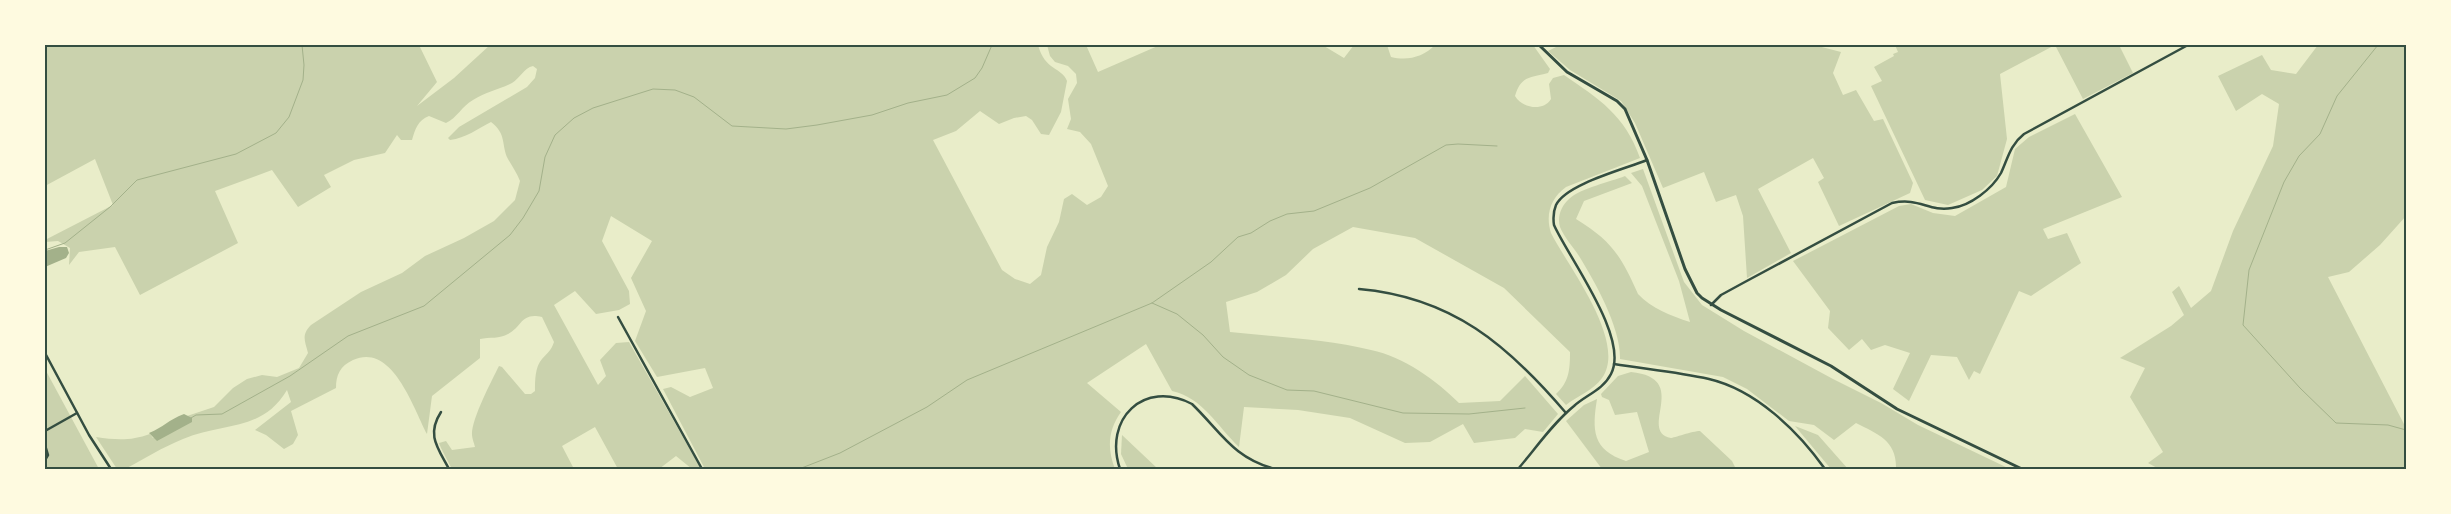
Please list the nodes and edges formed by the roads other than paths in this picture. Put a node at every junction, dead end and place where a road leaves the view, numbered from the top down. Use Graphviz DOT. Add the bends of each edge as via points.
graph roads {
  1 [pos="1539,45"];
  2 [pos="2188,45"];
  3 [pos="1647,160"];
  4 [pos="1359,289"];
  5 [pos="1711,305"];
  6 [pos="618,317"];
  7 [pos="45,353"];
  8 [pos="1614,364"];
  9 [pos="441,412"];
  10 [pos="77,413"];
  11 [pos="1566,413"];
  12 [pos="45,431"];
  13 [pos="45,445"];
  14 [pos="45,460"];
  15 [pos="111,469"];
  16 [pos="450,469"];
  17 [pos="702,469"];
  18 [pos="1120,469"];
  19 [pos="1275,469"];
  20 [pos="1518,469"];
  21 [pos="1825,469"];
  22 [pos="2022,469"];
  1 -- 3 [label="street" via="1567,72 1625,109"];
  2 -- 5 [label="street" via="2024,134 2015,142 2000,175 1983,193 1964,205 1941,209 1912,201 1892,203 1721,295"];
  3 -- 5 [label="street" via="1691,282 1697,293"];
  3 -- 8 [label="street" via="1578,187 1560,199 1553,214 1559,235 1599,306 1610,334"];
  4 -- 11 [label="street" via="1413,297 1461,319 1526,368"];
  5 -- 22 [label="street" via="1830,366 1897,409"];
  6 -- 17 [label="street"];
  7 -- 10 [label="street"];
  8 -- 11 [label="street" via="1612,374 1601,387"];
  8 -- 21 [label="street" via="1710,379 1732,387 1783,422"];
  9 -- 16 [label="street" via="435,420 433,432"];
  10 -- 12 [label="street"];
  10 -- 15 [label="street"];
  11 -- 20 [label="street"];
  13 -- 14 [label="street" via="48,455"];
  18 -- 19 [label="street" via="1115,442 1118,426 1135,406 1158,397 1182,399 1192,404 1239,453"];
}
